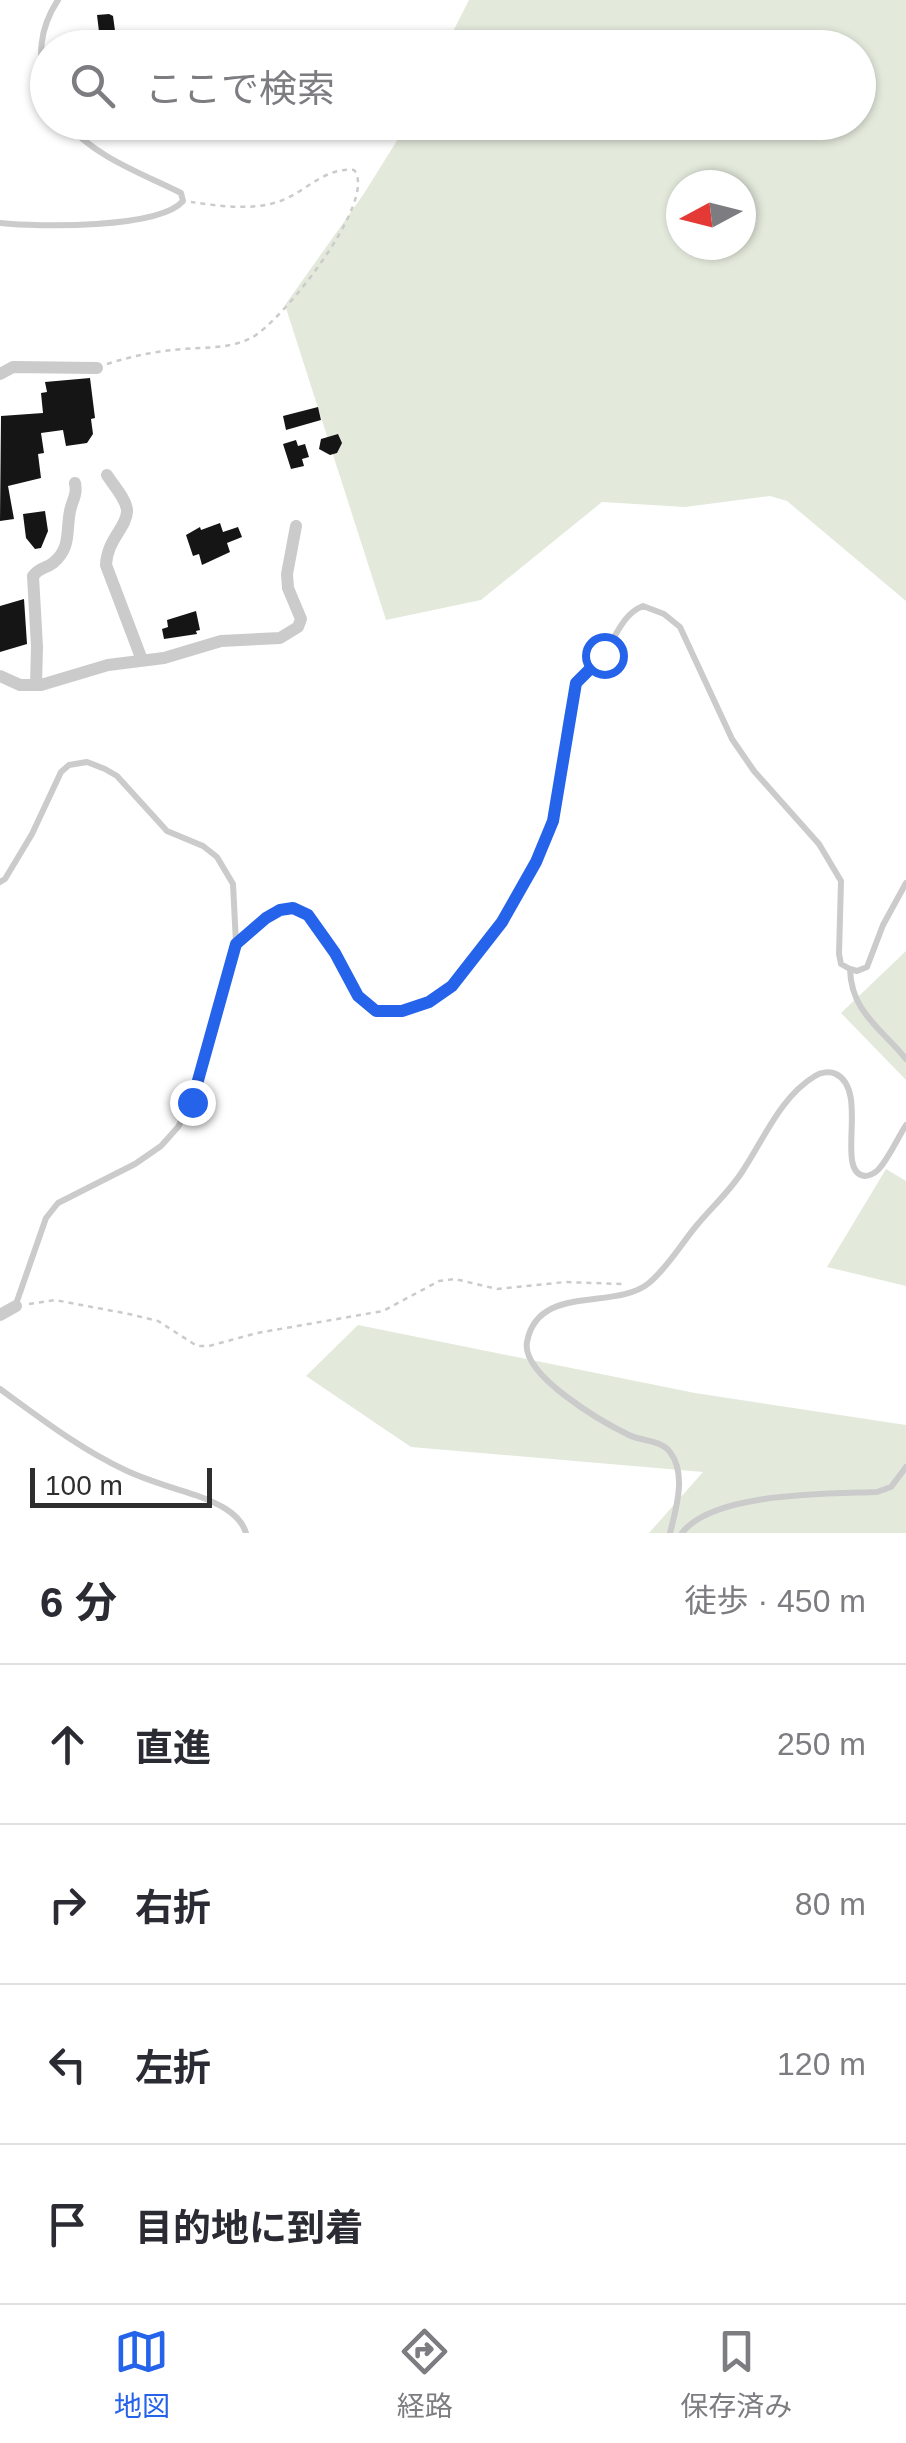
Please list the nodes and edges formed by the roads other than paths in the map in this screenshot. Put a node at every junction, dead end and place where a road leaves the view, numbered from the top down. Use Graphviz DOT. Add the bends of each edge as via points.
graph roads {
  1 [pos="58,0"];
  2 [pos="43,30"];
  3 [pos="84,140"];
  4 [pos="0,223"];
  5 [pos="96,368"];
  6 [pos="0,374"];
  7 [pos="107,475"];
  8 [pos="76,483"];
  9 [pos="296,526"];
  10 [pos="142,660"];
  11 [pos="0,676"];
  12 [pos="36,685"];
  13 [pos="0,882"];
  14 [pos="906,883"];
  15 [pos="236,944"];
  16 [pos="850,969"];
  17 [pos="906,1059"];
  18 [pos="906,1125"];
  19 [pos="16,1306"];
  20 [pos="0,1315"];
  21 [pos="0,1389"];
  22 [pos="906,1467"];
  23 [pos="246,1533"];
  24 [pos="670,1533"];
  25 [pos="682,1533"];
  1 -- 2 [label="lane"];
  3 -- 4 [label="lane" via="181,193 183,201 166,213 111,224"];
  5 -- 6 [label="street" via="13,368"];
  7 -- 10 [label="street" via="127,514 106,565"];
  8 -- 12 [label="street" via="70,536 51,565 33,576"];
  9 -- 10 [label="street" via="287,574 298,628 280,638 221,641"];
  10 -- 12 [label="street"];
  11 -- 12 [label="street"];
  13 -- 15 [label="lane" via="61,772 87,762 117,776 168,831 216,857 232,884"];
  14 -- 16 [label="lane" via="867,968"];
  15 -- 16 [label="lane" via="266,918 293,908 308,915 358,996 376,1011 402,1011 452,986 502,922 553,821 576,683 604,655 622,623 644,606 680,627 732,738 832,862 841,881 838,954"];
  15 -- 19 [label="lane" via="192,1102 178,1127 135,1164 58,1203 46,1218"];
  16 -- 17 [label="lane" via="858,1007"];
  18 -- 24 [label="lane" via="877,1172 858,1174 850,1152 848,1084 836,1074 815,1076 648,1284 619,1297 584,1298 547,1311 533,1326 527,1356 552,1387 625,1433 670,1452 678,1480"];
  19 -- 20 [label="street"];
  21 -- 23 [label="lane" via="125,1470 233,1514"];
  22 -- 25 [label="lane" via="891,1487 877,1492 746,1504 697,1518"];
}
